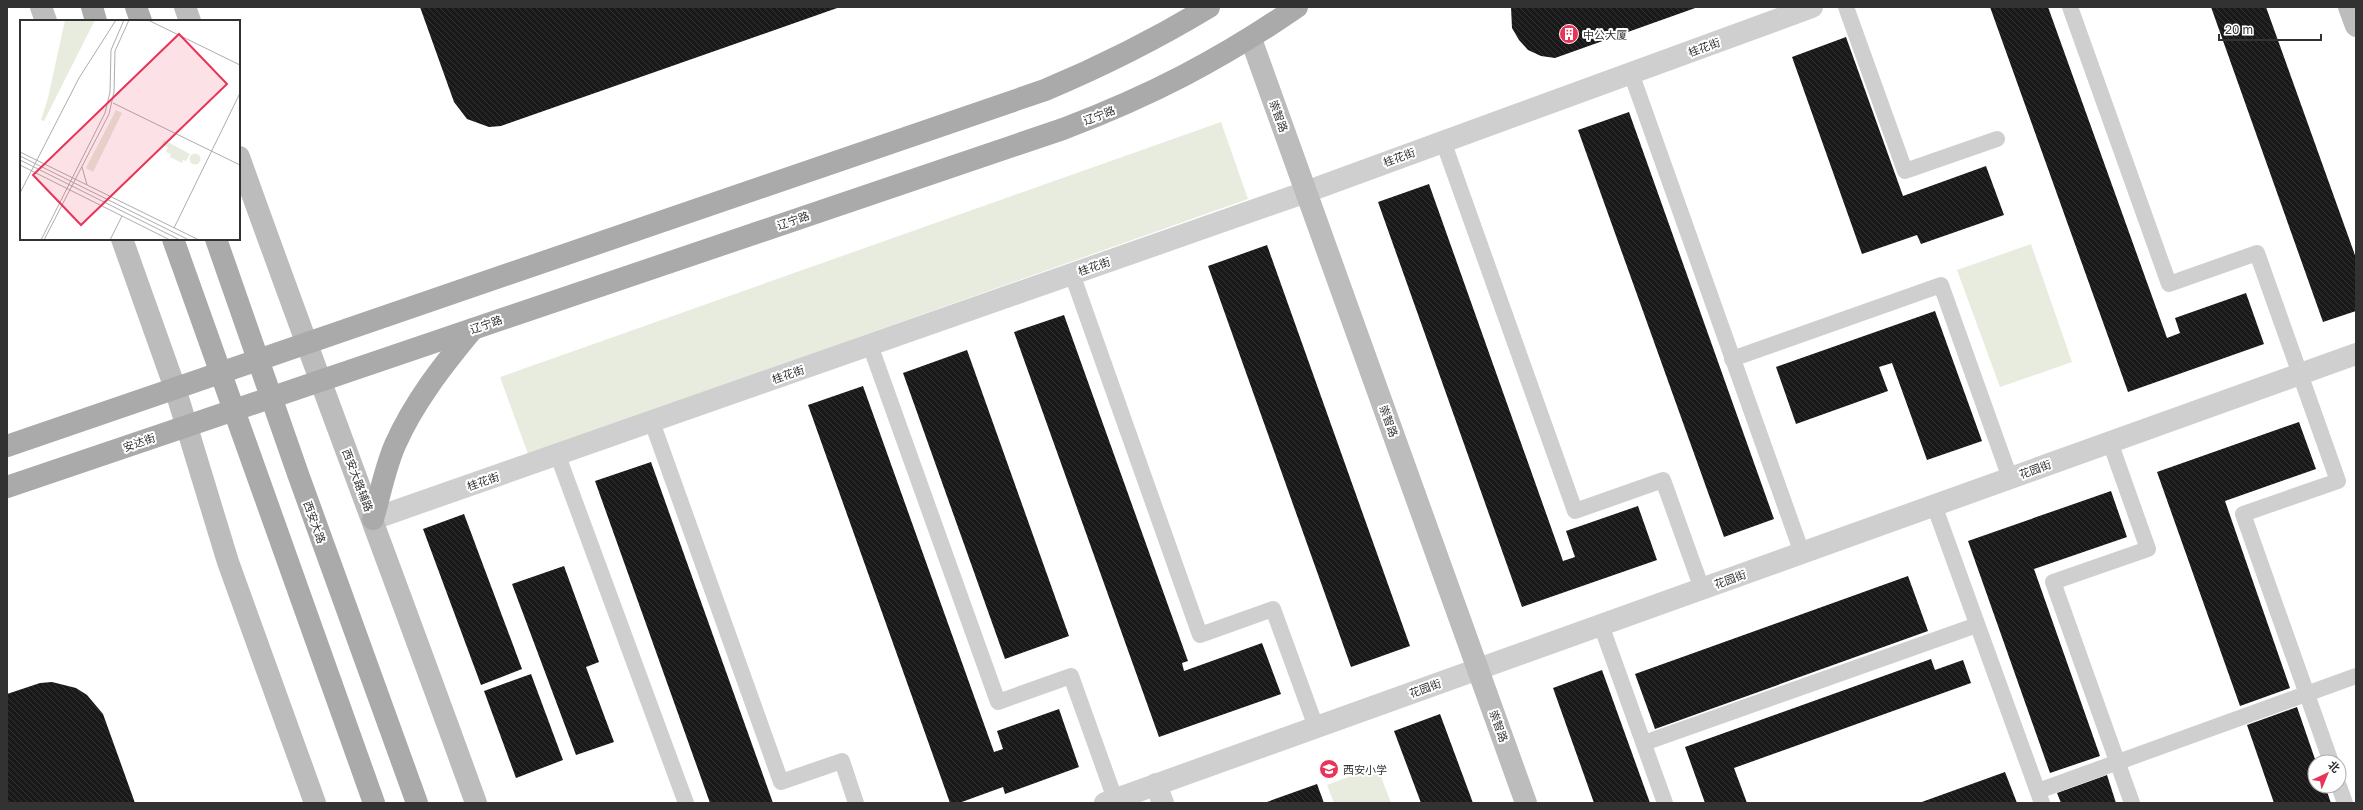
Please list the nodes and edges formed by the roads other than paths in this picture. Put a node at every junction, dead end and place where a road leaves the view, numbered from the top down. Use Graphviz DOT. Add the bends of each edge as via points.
graph roads {
  1 [pos="41,7"];
  2 [pos="92,7"];
  3 [pos="136,7"];
  4 [pos="185,7"];
  5 [pos="1209,7"];
  6 [pos="1297,7"];
  7 [pos="1812,7"];
  8 [pos="1846,7"];
  9 [pos="2070,7"];
  10 [pos="2349,7"];
  11 [pos="46,20"];
  12 [pos="96,20"];
  13 [pos="141,20"];
  14 [pos="190,20"];
  15 [pos="2356,26"];
  16 [pos="1251,39"];
  17 [pos="1631,73"];
  18 [pos="1997,139"];
  19 [pos="1443,141"];
  20 [pos="240,160"];
  21 [pos="1306,192"];
  22 [pos="122,240"];
  23 [pos="173,240"];
  24 [pos="216,240"];
  25 [pos="1072,274"];
  26 [pos="473,328"];
  27 [pos="306,344"];
  28 [pos="870,345"];
  29 [pos="2356,354"];
  30 [pos="258,359"];
  31 [pos="1732,359"];
  32 [pos="220,373"];
  33 [pos="2300,374"];
  34 [pos="320,380"];
  35 [pos="175,388"];
  36 [pos="271,397"];
  37 [pos="233,410"];
  38 [pos="652,422"];
  39 [pos="186,425"];
  40 [pos="2110,442"];
  41 [pos="7,446"];
  42 [pos="558,456"];
  43 [pos="2010,478"];
  44 [pos="7,487"];
  45 [pos="1934,505"];
  46 [pos="373,519"];
  47 [pos="1802,553"];
  48 [pos="1702,589"];
  49 [pos="1601,625"];
  50 [pos="1977,625"];
  51 [pos="1478,669"];
  52 [pos="2356,676"];
  53 [pos="2306,694"];
  54 [pos="1316,727"];
  55 [pos="1644,743"];
  56 [pos="2328,754"];
  57 [pos="2117,762"];
  58 [pos="1159,794"];
  59 [pos="2040,797"];
  60 [pos="1110,801"];
  61 [pos="315,803"];
  62 [pos="374,803"];
  63 [pos="417,803"];
  64 [pos="476,803"];
  65 [pos="686,803"];
  66 [pos="856,803"];
  67 [pos="1526,803"];
  68 [pos="1665,803"];
  69 [pos="2132,803"];
  1 -- 11 [label="street"];
  2 -- 12 [label="main road"];
  3 -- 13 [label="main road"];
  4 -- 14 [label="street"];
  5 -- 27 [label="main road" via="1165,34 1106,64 1045,90"];
  6 -- 16 [label="main road, 辽宁路"];
  7 -- 17 [label="street, 桂花街"];
  8 -- 18 [label="lane" via="1905,171"];
  9 -- 33 [label="lane" via="2169,284 2257,253"];
  10 -- 15 [label="street"];
  16 -- 21 [label="street, 崇智路"];
  16 -- 26 [label="main road, 辽宁路" via="1134,101 1063,129"];
  17 -- 19 [label="street, 桂花街"];
  17 -- 31 [label="lane"];
  19 -- 21 [label="street, 桂花街"];
  19 -- 48 [label="lane" via="1575,511 1663,480"];
  20 -- 27 [label="street, 西安大路辅路"];
  21 -- 25 [label="street, 桂花街"];
  21 -- 51 [label="street, 崇智路"];
  22 -- 35 [label="street"];
  23 -- 32 [label="main road"];
  24 -- 30 [label="main road, 西安大路"];
  25 -- 28 [label="street, 桂花街"];
  25 -- 54 [label="lane" via="1200,635 1274,609"];
  26 -- 34 [label="main road, 辽宁路"];
  26 -- 46 [label="main road" via="408,417 394,447"];
  27 -- 30 [label="main road"];
  27 -- 34 [label="street, 西安大路辅路"];
  28 -- 38 [label="street, 桂花街"];
  28 -- 60 [label="lane" via="998,702 1071,676"];
  29 -- 33 [label="street, 花园街"];
  30 -- 32 [label="main road"];
  30 -- 36 [label="main road, 西安大路"];
  31 -- 43 [label="lane" via="1941,285"];
  31 -- 47 [label="lane"];
  32 -- 35 [label="main road"];
  32 -- 37 [label="main road"];
  33 -- 40 [label="street, 花园街"];
  33 -- 53 [label="lane" via="2338,481 2243,514"];
  34 -- 36 [label="main road, 辽宁路"];
  34 -- 46 [label="street, 西安大路辅路"];
  35 -- 39 [label="street"];
  35 -- 41 [label="main road"];
  36 -- 37 [label="main road, 安达街"];
  36 -- 63 [label="main road, 西安大路"];
  37 -- 39 [label="main road, 安达街"];
  37 -- 62 [label="main road"];
  38 -- 42 [label="street, 桂花街"];
  38 -- 66 [label="lane" via="781,782 842,762"];
  39 -- 44 [label="main road, 安达街"];
  39 -- 61 [label="street" via="228,562"];
  40 -- 43 [label="street, 花园街"];
  40 -- 57 [label="lane" via="2148,549 2053,582"];
  42 -- 46 [label="street, 桂花街"];
  42 -- 65 [label="lane"];
  43 -- 45 [label="street, 花园街"];
  45 -- 47 [label="street, 花园街"];
  45 -- 50 [label="lane"];
  46 -- 64 [label="street, 西安大路辅路"];
  47 -- 48 [label="street, 花园街"];
  48 -- 49 [label="street, 花园街"];
  49 -- 51 [label="street, 花园街"];
  49 -- 55 [label="lane"];
  50 -- 55 [label="lane"];
  50 -- 59 [label="lane"];
  51 -- 54 [label="street, 花园街"];
  51 -- 67 [label="street, 崇智路"];
  52 -- 53 [label="lane"];
  53 -- 56 [label="lane"];
  53 -- 57 [label="lane"];
  54 -- 58 [label="street, 花园街"];
  55 -- 68 [label="lane"];
  57 -- 59 [label="lane"];
  57 -- 69 [label="lane"];
  58 -- 60 [label="street, 花园街"];
}
